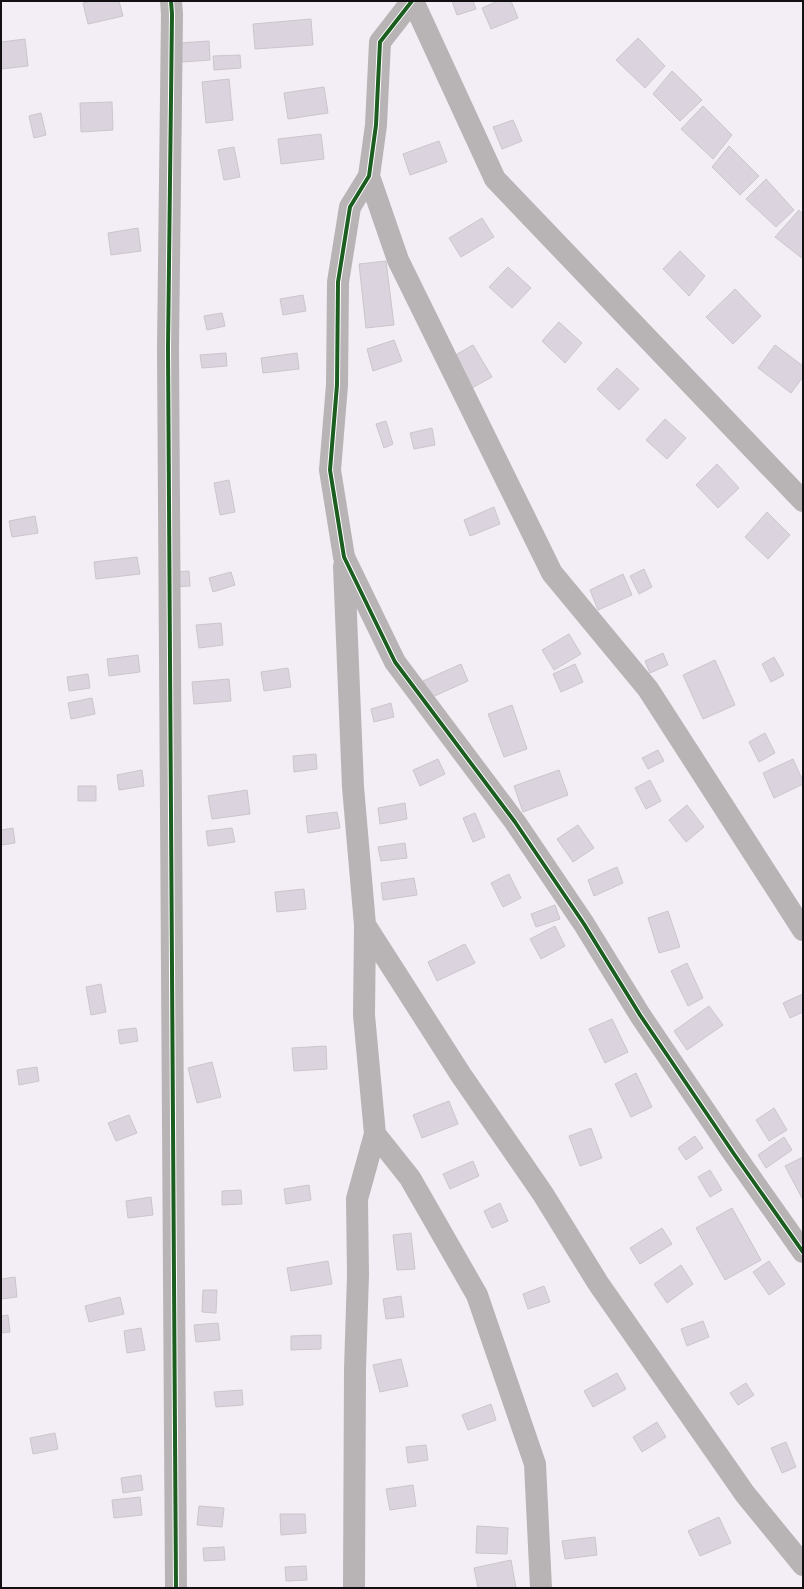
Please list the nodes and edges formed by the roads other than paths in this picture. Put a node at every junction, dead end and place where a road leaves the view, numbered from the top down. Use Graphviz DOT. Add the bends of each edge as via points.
graph roads {
  1 [pos="171,1"];
  2 [pos="412,1"];
  3 [pos="369,176"];
  4 [pos="803,501"];
  5 [pos="344,557"];
  6 [pos="365,925"];
  7 [pos="803,930"];
  8 [pos="375,1134"];
  9 [pos="803,1252"];
  10 [pos="803,1564"];
  11 [pos="176,1588"];
  12 [pos="354,1588"];
  13 [pos="541,1588"];
  1 -- 11 [label="street" via="168,348"];
  2 -- 3 [label="street" via="380,42 376,125"];
  2 -- 4 [label="street" via="495,179"];
  3 -- 5 [label="street" via="350,207 338,282 337,385 330,470"];
  3 -- 7 [label="street" via="398,260 552,573 648,689"];
  5 -- 6 [label="street" via="353,787"];
  5 -- 9 [label="street" via="395,662 515,822 584,924 640,1015"];
  6 -- 8 [label="street" via="364,1015"];
  6 -- 10 [label="street" via="461,1075 543,1194 598,1283 745,1494"];
  8 -- 12 [label="street" via="357,1199"];
  8 -- 13 [label="street" via="410,1178 477,1295 535,1464"];
}
